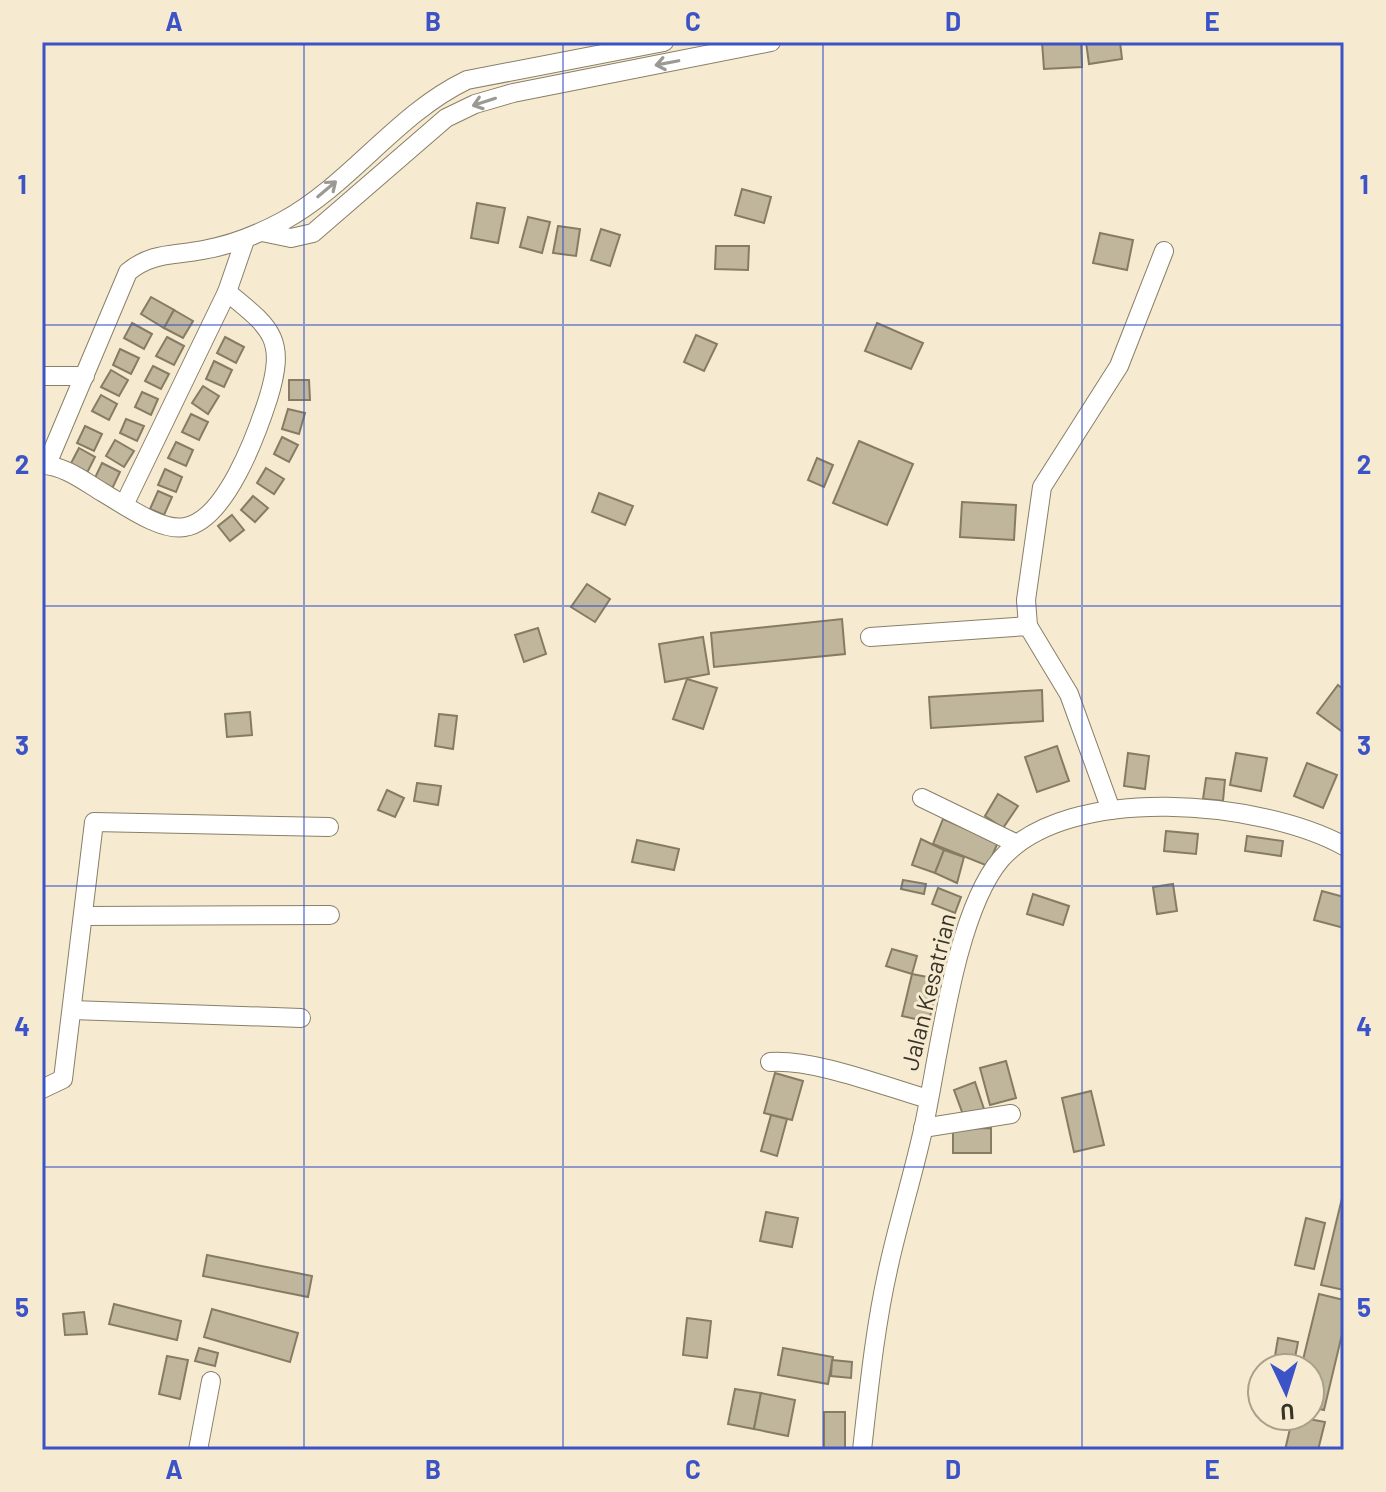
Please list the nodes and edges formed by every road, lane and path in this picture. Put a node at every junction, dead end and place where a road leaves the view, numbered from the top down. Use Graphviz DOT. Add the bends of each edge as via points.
graph roads {
  1 [pos="664,42"];
  2 [pos="771,42"];
  3 [pos="254,236"];
  4 [pos="1164,251"];
  5 [pos="227,292"];
  6 [pos="42,376"];
  7 [pos="85,376"];
  8 [pos="44,465"];
  9 [pos="124,505"];
  10 [pos="1028,626"];
  11 [pos="870,637"];
  12 [pos="922,798"];
  13 [pos="1111,810"];
  14 [pos="329,827"];
  15 [pos="1017,844"];
  16 [pos="1344,846"];
  17 [pos="330,915"];
  18 [pos="84,916"];
  19 [pos="72,1010"];
  20 [pos="301,1018"];
  21 [pos="770,1062"];
  22 [pos="42,1089"];
  23 [pos="928,1099"];
  24 [pos="1011,1114"];
  25 [pos="923,1128"];
  26 [pos="211,1381"];
  27 [pos="198,1450"];
  28 [pos="862,1450"];
  3 -- 1 [label="street, one-way" via="301,211 414,112 453,87 480,76"];
  2 -- 3 [label="street, one-way" via="475,104 446,118 313,233"];
  3 -- 5 [label="street"];
  3 -- 7 [label="street" via="142,261 128,272"];
  4 -- 10 [label="street" via="1119,366 1042,487 1026,600"];
  5 -- 9 [label="street"];
  5 -- 9 [label="street" via="273,336 273,381 245,462 220,500 186,527 169,526"];
  6 -- 7 [label="street"];
  7 -- 8 [label="street"];
  8 -- 9 [label="street" via="73,474"];
  10 -- 11 [label="street"];
  10 -- 13 [label="street" via="1069,694"];
  12 -- 15 [label="street"];
  13 -- 15 [label="street, Jalan Kesatrian" via="1071,817 1036,830"];
  13 -- 16 [label="street, Jalan Kesatrian" via="1242,814 1326,836"];
  14 -- 18 [label="street" via="94,822"];
  15 -- 23 [label="street, Jalan Kesatrian" via="999,862 968,926"];
  17 -- 18 [label="street"];
  18 -- 19 [label="street"];
  19 -- 20 [label="street"];
  19 -- 22 [label="street" via="63,1079"];
  21 -- 23 [label="street" via="819,1069"];
  23 -- 25 [label="street, Jalan Kesatrian"];
  24 -- 25 [label="street"];
  25 -- 28 [label="street, Jalan Kesatrian" via="888,1265"];
  26 -- 27 [label="street"];
}
